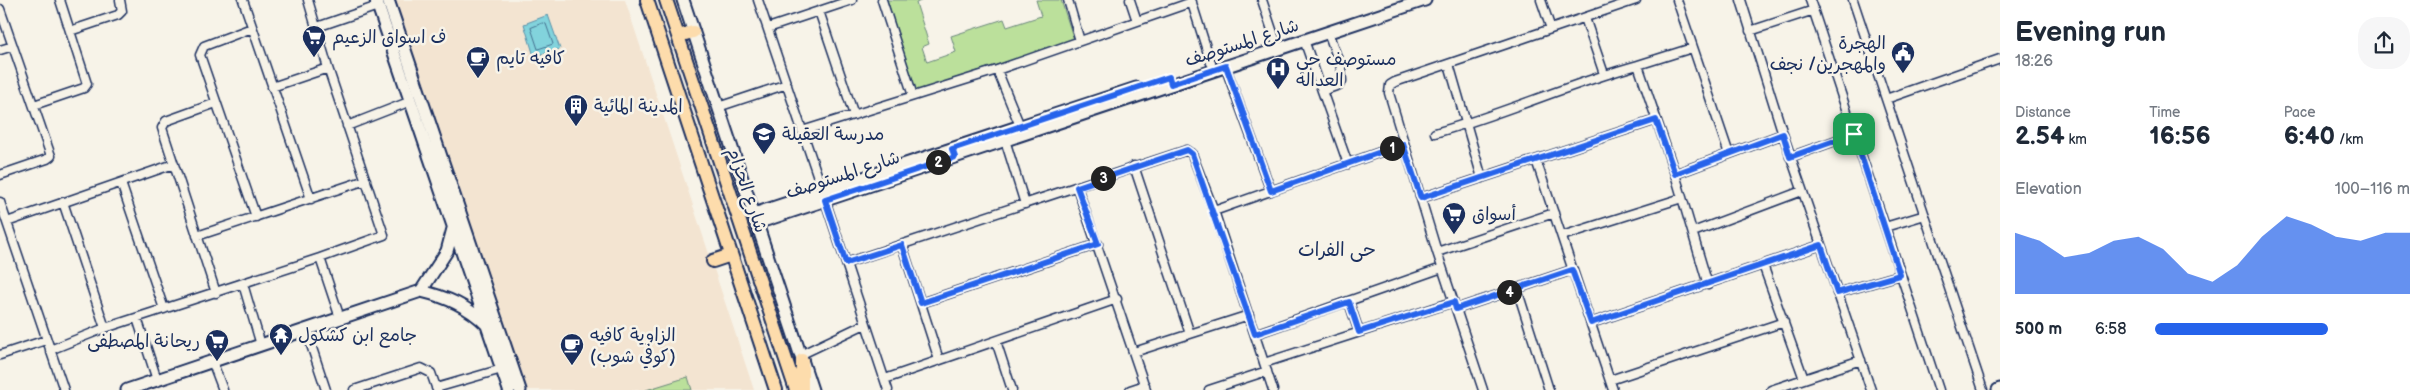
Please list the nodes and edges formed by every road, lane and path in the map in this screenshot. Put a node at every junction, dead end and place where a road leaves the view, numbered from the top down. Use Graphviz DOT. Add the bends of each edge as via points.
graph roads {
  1 [pos="60,0"];
  2 [pos="120,0"];
  3 [pos="243,0"];
  4 [pos="308,0"];
  5 [pos="648,0"];
  6 [pos="666,0"];
  7 [pos="683,0"];
  8 [pos="758,0"];
  9 [pos="852,0"];
  10 [pos="882,0"];
  11 [pos="1068,0"];
  12 [pos="1130,0"];
  13 [pos="1262,0"];
  14 [pos="1399,0"];
  15 [pos="1424,0"];
  16 [pos="1541,0"];
  17 [pos="1636,0"];
  18 [pos="1677,0"];
  19 [pos="1741,0"];
  20 [pos="1810,0"];
  21 [pos="1853,0"];
  22 [pos="1192,1"];
  23 [pos="381,2"];
  24 [pos="0,9"];
  25 [pos="1814,10"];
  26 [pos="819,11"];
  27 [pos="1585,18"];
  28 [pos="1137,21"];
  29 [pos="317,27"];
  30 [pos="252,28"];
  31 [pos="768,28"];
  32 [pos="1551,29"];
  33 [pos="70,31"];
  34 [pos="1750,31"];
  35 [pos="694,32"];
  36 [pos="1328,32"];
  37 [pos="678,36"];
  38 [pos="1304,40"];
  39 [pos="1080,41"];
  40 [pos="1276,42"];
  41 [pos="13,46"];
  42 [pos="1692,48"];
  43 [pos="0,50"];
  44 [pos="399,51"];
  45 [pos="2000,58"];
  46 [pos="1211,63"];
  47 [pos="1449,64"];
  48 [pos="1638,65"];
  49 [pos="1226,66"];
  50 [pos="328,68"];
  51 [pos="997,70"];
  52 [pos="1604,74"];
  53 [pos="1170,81"];
  54 [pos="787,84"];
  55 [pos="272,87"];
  56 [pos="1322,91"];
  57 [pos="914,96"];
  58 [pos="1886,99"];
  59 [pos="411,101"];
  60 [pos="216,103"];
  61 [pos="34,104"];
  62 [pos="718,106"];
  63 [pos="854,115"];
  64 [pos="705,119"];
  65 [pos="1656,120"];
  66 [pos="689,124"];
  67 [pos="1467,124"];
  68 [pos="347,126"];
  69 [pos="1020,126"];
  70 [pos="802,131"];
  71 [pos="1435,133"];
  72 [pos="1783,134"];
  73 [pos="1854,134"];
  74 [pos="1005,140"];
  75 [pos="1403,144"];
  76 [pos="716,151"];
  77 [pos="953,153"];
  78 [pos="1729,154"];
  79 [pos="700,157"];
  80 [pos="1790,157"];
  81 [pos="1536,160"];
  82 [pos="174,164"];
  83 [pos="1348,164"];
  84 [pos="1134,166"];
  85 [pos="1675,174"];
  86 [pos="0,175"];
  87 [pos="1482,178"];
  88 [pos="366,180"];
  89 [pos="121,183"];
  90 [pos="1077,187"];
  91 [pos="1271,191"];
  92 [pos="1802,192"];
  93 [pos="824,196"];
  94 [pos="1421,198"];
  95 [pos="1682,198"];
  96 [pos="311,199"];
  97 [pos="0,202"];
  98 [pos="63,202"];
  99 [pos="1025,204"];
  100 [pos="1214,211"];
  101 [pos="1554,213"];
  102 [pos="1925,215"];
  103 [pos="256,217"];
  104 [pos="755,218"];
  105 [pos="7,222"];
  106 [pos="454,225"];
  107 [pos="1885,227"];
  108 [pos="1692,232"];
  109 [pos="197,236"];
  110 [pos="1562,236"];
  111 [pos="1098,244"];
  112 [pos="902,245"];
  113 [pos="1821,245"];
  114 [pos="1437,252"];
  115 [pos="731,255"];
  116 [pos="320,258"];
  117 [pos="713,261"];
  118 [pos="846,263"];
  119 [pos="1763,265"];
  120 [pos="1442,268"];
  121 [pos="1572,270"];
  122 [pos="1900,275"];
  123 [pos="243,284"];
  124 [pos="1708,285"];
  125 [pos="1517,289"];
  126 [pos="421,291"];
  127 [pos="216,293"];
  128 [pos="1837,293"];
  129 [pos="1117,299"];
  130 [pos="1349,302"];
  131 [pos="921,303"];
  132 [pos="1455,305"];
  133 [pos="164,309"];
  134 [pos="1249,315"];
  135 [pos="137,318"];
  136 [pos="340,318"];
  137 [pos="1784,322"];
  138 [pos="1591,323"];
  139 [pos="865,324"];
  140 [pos="488,326"];
  141 [pos="105,328"];
  142 [pos="306,330"];
  143 [pos="1359,332"];
  144 [pos="1190,334"];
  145 [pos="1255,334"];
  146 [pos="46,340"];
  147 [pos="996,341"];
  148 [pos="261,345"];
  149 [pos="50,350"];
  150 [pos="1134,352"];
  151 [pos="0,355"];
  152 [pos="801,358"];
  153 [pos="939,360"];
  154 [pos="1861,360"];
  155 [pos="212,361"];
  156 [pos="1266,367"];
  157 [pos="502,369"];
  158 [pos="885,379"];
  159 [pos="1804,379"];
  160 [pos="157,380"];
  161 [pos="1610,380"];
  162 [pos="1146,388"];
  163 [pos="437,389"];
  164 [pos="64,390"];
  165 [pos="127,390"];
  166 [pos="223,390"];
  167 [pos="326,390"];
  168 [pos="354,390"];
  169 [pos="509,390"];
  170 [pos="520,390"];
  171 [pos="776,390"];
  172 [pos="796,390"];
  173 [pos="802,390"];
  174 [pos="812,390"];
  175 [pos="888,390"];
  176 [pos="1012,390"];
  177 [pos="1130,390"];
  178 [pos="1209,390"];
  179 [pos="1273,390"];
  180 [pos="1483,390"];
  181 [pos="1549,390"];
  182 [pos="1613,390"];
  183 [pos="1771,390"];
  184 [pos="1871,390"];
  185 [pos="1939,390"];
  186 [pos="1983,390"];
  1 -- 33 [label="street"];
  2 -- 33 [label="street" via="122,11 118,15"];
  3 -- 30 [label="street"];
  4 -- 29 [label="street"];
  5 -- 66 [label="main road, شارع الحزام"];
  6 -- 37 [label="main road, شارع الحزام"];
  7 -- 35 [label="street"];
  8 -- 31 [label="street"];
  9 -- 26 [label="street"];
  10 -- 57 [label="street"];
  11 -- 39 [label="street"];
  12 -- 28 [label="street"];
  13 -- 40 [label="street"];
  14 -- 40 [label="street, شارع المستوصف"];
  15 -- 36 [label="street, شارع المستوصف"];
  16 -- 32 [label="street"];
  17 -- 27 [label="street"];
  18 -- 42 [label="street"];
  19 -- 34 [label="street"];
  20 -- 25 [label="street"];
  21 -- 58 [label="street"];
  22 -- 28 [label="street"];
  22 -- 46 [label="street"];
  23 -- 29 [label="street"];
  23 -- 44 [label="street"];
  24 -- 41 [label="street"];
  25 -- 34 [label="street"];
  25 -- 73 [label="street"];
  26 -- 31 [label="street"];
  26 -- 63 [label="street"];
  27 -- 32 [label="street"];
  27 -- 52 [label="street"];
  28 -- 39 [label="street"];
  29 -- 50 [label="street"];
  30 -- 55 [label="street"];
  30 -- 60 [label="street" via="204,46 200,51"];
  31 -- 54 [label="street"];
  32 -- 47 [label="street"];
  33 -- 61 [label="street" via="87,84 84,88"];
  34 -- 72 [label="street"];
  35 -- 37 [label="main road"];
  35 -- 62 [label="street"];
  36 -- 38 [label="street, شارع المستوصف"];
  36 -- 56 [label="street" via="1343,75 1340,85"];
  37 -- 64 [label="main road, شارع الحزام"];
  38 -- 49 [label="street, شارع المستوصف"];
  38 -- 56 [label="street"];
  39 -- 51 [label="street"];
  40 -- 46 [label="street, شارع المستوصف"];
  41 -- 43 [label="street"];
  41 -- 61 [label="street"];
  42 -- 48 [label="street"];
  42 -- 78 [label="street"];
  44 -- 59 [label="street"];
  44 -- 170 [label="street"];
  45 -- 58 [label="street"];
  46 -- 53 [label="street, شارع المستوصف"];
  47 -- 67 [label="street"];
  47 -- 75 [label="street" via="1390,86"];
  48 -- 52 [label="street"];
  48 -- 65 [label="street"];
  49 -- 53 [label="street, شارع المستوصف"];
  49 -- 91 [label="street"];
  50 -- 55 [label="street"];
  50 -- 68 [label="street"];
  51 -- 57 [label="street"];
  51 -- 69 [label="street"];
  52 -- 67 [label="street"];
  53 -- 69 [label="street, شارع المستوصف"];
  53 -- 74 [label="street, شارع المستوصف"];
  54 -- 62 [label="street"];
  54 -- 70 [label="street"];
  55 -- 96 [label="street"];
  56 -- 83 [label="street"];
  57 -- 63 [label="street"];
  58 -- 102 [label="street"];
  59 -- 68 [label="street"];
  59 -- 106 [label="street"];
  60 -- 82 [label="street" via="163,124"];
  60 -- 103 [label="street"];
  61 -- 86 [label="street" via="50,156"];
  62 -- 104 [label="street"];
  63 -- 70 [label="street"];
  64 -- 66 [label="main road" via="705,124 699,129"];
  64 -- 76 [label="main road, شارع الحزام"];
  65 -- 81 [label="street"];
  65 -- 85 [label="street"];
  66 -- 79 [label="main road, شارع الحزام"];
  67 -- 71 [label="street"];
  67 -- 87 [label="street"];
  68 -- 88 [label="street"];
  69 -- 77 [label="street, شارع المستوصف"];
  70 -- 93 [label="street"];
  72 -- 78 [label="street"];
  72 -- 80 [label="street"];
  73 -- 80 [label="street"];
  73 -- 107 [label="street"];
  74 -- 77 [label="street, شارع المستوصف"];
  74 -- 99 [label="street"];
  75 -- 83 [label="street"];
  75 -- 94 [label="street"];
  76 -- 79 [label="main road" via="705,146"];
  76 -- 172 [label="main road, شارع الحزام"];
  77 -- 93 [label="street, شارع المستوصف"];
  78 -- 85 [label="street"];
  79 -- 115 [label="main road, شارع الحزام"];
  80 -- 92 [label="street"];
  81 -- 87 [label="street"];
  81 -- 101 [label="street"];
  82 -- 89 [label="street"];
  82 -- 109 [label="street"];
  83 -- 91 [label="street"];
  84 -- 90 [label="street"];
  84 -- 100 [label="street" via="1187,150 1192,154"];
  84 -- 144 [label="street"];
  85 -- 95 [label="street"];
  87 -- 94 [label="street"];
  88 -- 96 [label="street"];
  88 -- 116 [label="street" via="384,235"];
  89 -- 98 [label="street"];
  89 -- 133 [label="street"];
  90 -- 99 [label="street"];
  90 -- 111 [label="street"];
  91 -- 100 [label="street"];
  92 -- 108 [label="street"];
  92 -- 113 [label="street"];
  93 -- 104 [label="street, شارع المستوصف"];
  93 -- 118 [label="street"];
  94 -- 114 [label="street"];
  95 -- 108 [label="street"];
  95 -- 110 [label="street"];
  96 -- 103 [label="street"];
  97 -- 105 [label="street"];
  98 -- 105 [label="street"];
  98 -- 141 [label="street"];
  99 -- 112 [label="street"];
  100 -- 134 [label="street"];
  101 -- 110 [label="street"];
  101 -- 114 [label="street"];
  102 -- 107 [label="street"];
  102 -- 186 [label="street"];
  103 -- 109 [label="street"];
  104 -- 152 [label="street"];
  105 -- 146 [label="street"];
  106 -- 126 [label="street" via="447,251"];
  106 -- 140 [label="street"];
  107 -- 122 [label="street"];
  108 -- 124 [label="street"];
  109 -- 127 [label="street"];
  110 -- 121 [label="street"];
  111 -- 129 [label="street"];
  111 -- 131 [label="street"];
  112 -- 118 [label="street"];
  112 -- 131 [label="street"];
  113 -- 119 [label="street"];
  113 -- 128 [label="street"];
  114 -- 120 [label="street"];
  115 -- 117 [label="main road"];
  115 -- 171 [label="main road, شارع الحزام"];
  116 -- 123 [label="street"];
  116 -- 136 [label="street"];
  118 -- 139 [label="street"];
  119 -- 124 [label="street"];
  119 -- 137 [label="street"];
  120 -- 130 [label="street"];
  120 -- 132 [label="street"];
  121 -- 125 [label="street"];
  121 -- 138 [label="street"];
  122 -- 128 [label="street"];
  122 -- 185 [label="street"];
  123 -- 127 [label="street"];
  123 -- 148 [label="street"];
  124 -- 138 [label="street"];
  125 -- 132 [label="street"];
  125 -- 181 [label="street"];
  126 -- 136 [label="street"];
  126 -- 140 [label="street" via="440,295 468,309"];
  127 -- 133 [label="street"];
  128 -- 154 [label="street"];
  129 -- 147 [label="street"];
  129 -- 150 [label="street"];
  130 -- 143 [label="street"];
  130 -- 145 [label="street"];
  131 -- 153 [label="street"];
  132 -- 143 [label="street"];
  132 -- 180 [label="street"];
  133 -- 135 [label="street"];
  134 -- 144 [label="street"];
  134 -- 145 [label="street"];
  135 -- 141 [label="street"];
  135 -- 160 [label="street"];
  136 -- 142 [label="street"];
  137 -- 159 [label="street"];
  137 -- 161 [label="street"];
  138 -- 161 [label="street"];
  139 -- 152 [label="street"];
  139 -- 158 [label="street"];
  140 -- 157 [label="street"];
  141 -- 149 [label="street"];
  142 -- 148 [label="street"];
  142 -- 167 [label="street"];
  143 -- 156 [label="street"];
  144 -- 150 [label="street"];
  145 -- 156 [label="street"];
  146 -- 149 [label="street"];
  146 -- 151 [label="street"];
  147 -- 153 [label="street"];
  147 -- 176 [label="street"];
  148 -- 155 [label="street"];
  149 -- 164 [label="street"];
  150 -- 162 [label="street"];
  152 -- 173 [label="main road"];
  152 -- 174 [label="street"];
  153 -- 158 [label="street"];
  154 -- 159 [label="street"];
  154 -- 184 [label="street"];
  155 -- 160 [label="street"];
  155 -- 166 [label="street"];
  156 -- 178 [label="street"];
  156 -- 179 [label="street"];
  157 -- 163 [label="street"];
  157 -- 169 [label="street"];
  158 -- 175 [label="street"];
  159 -- 183 [label="street"];
  160 -- 165 [label="street"];
  161 -- 182 [label="street"];
  162 -- 177 [label="street"];
  163 -- 168 [label="street" via="431,373 421,368"];
}
